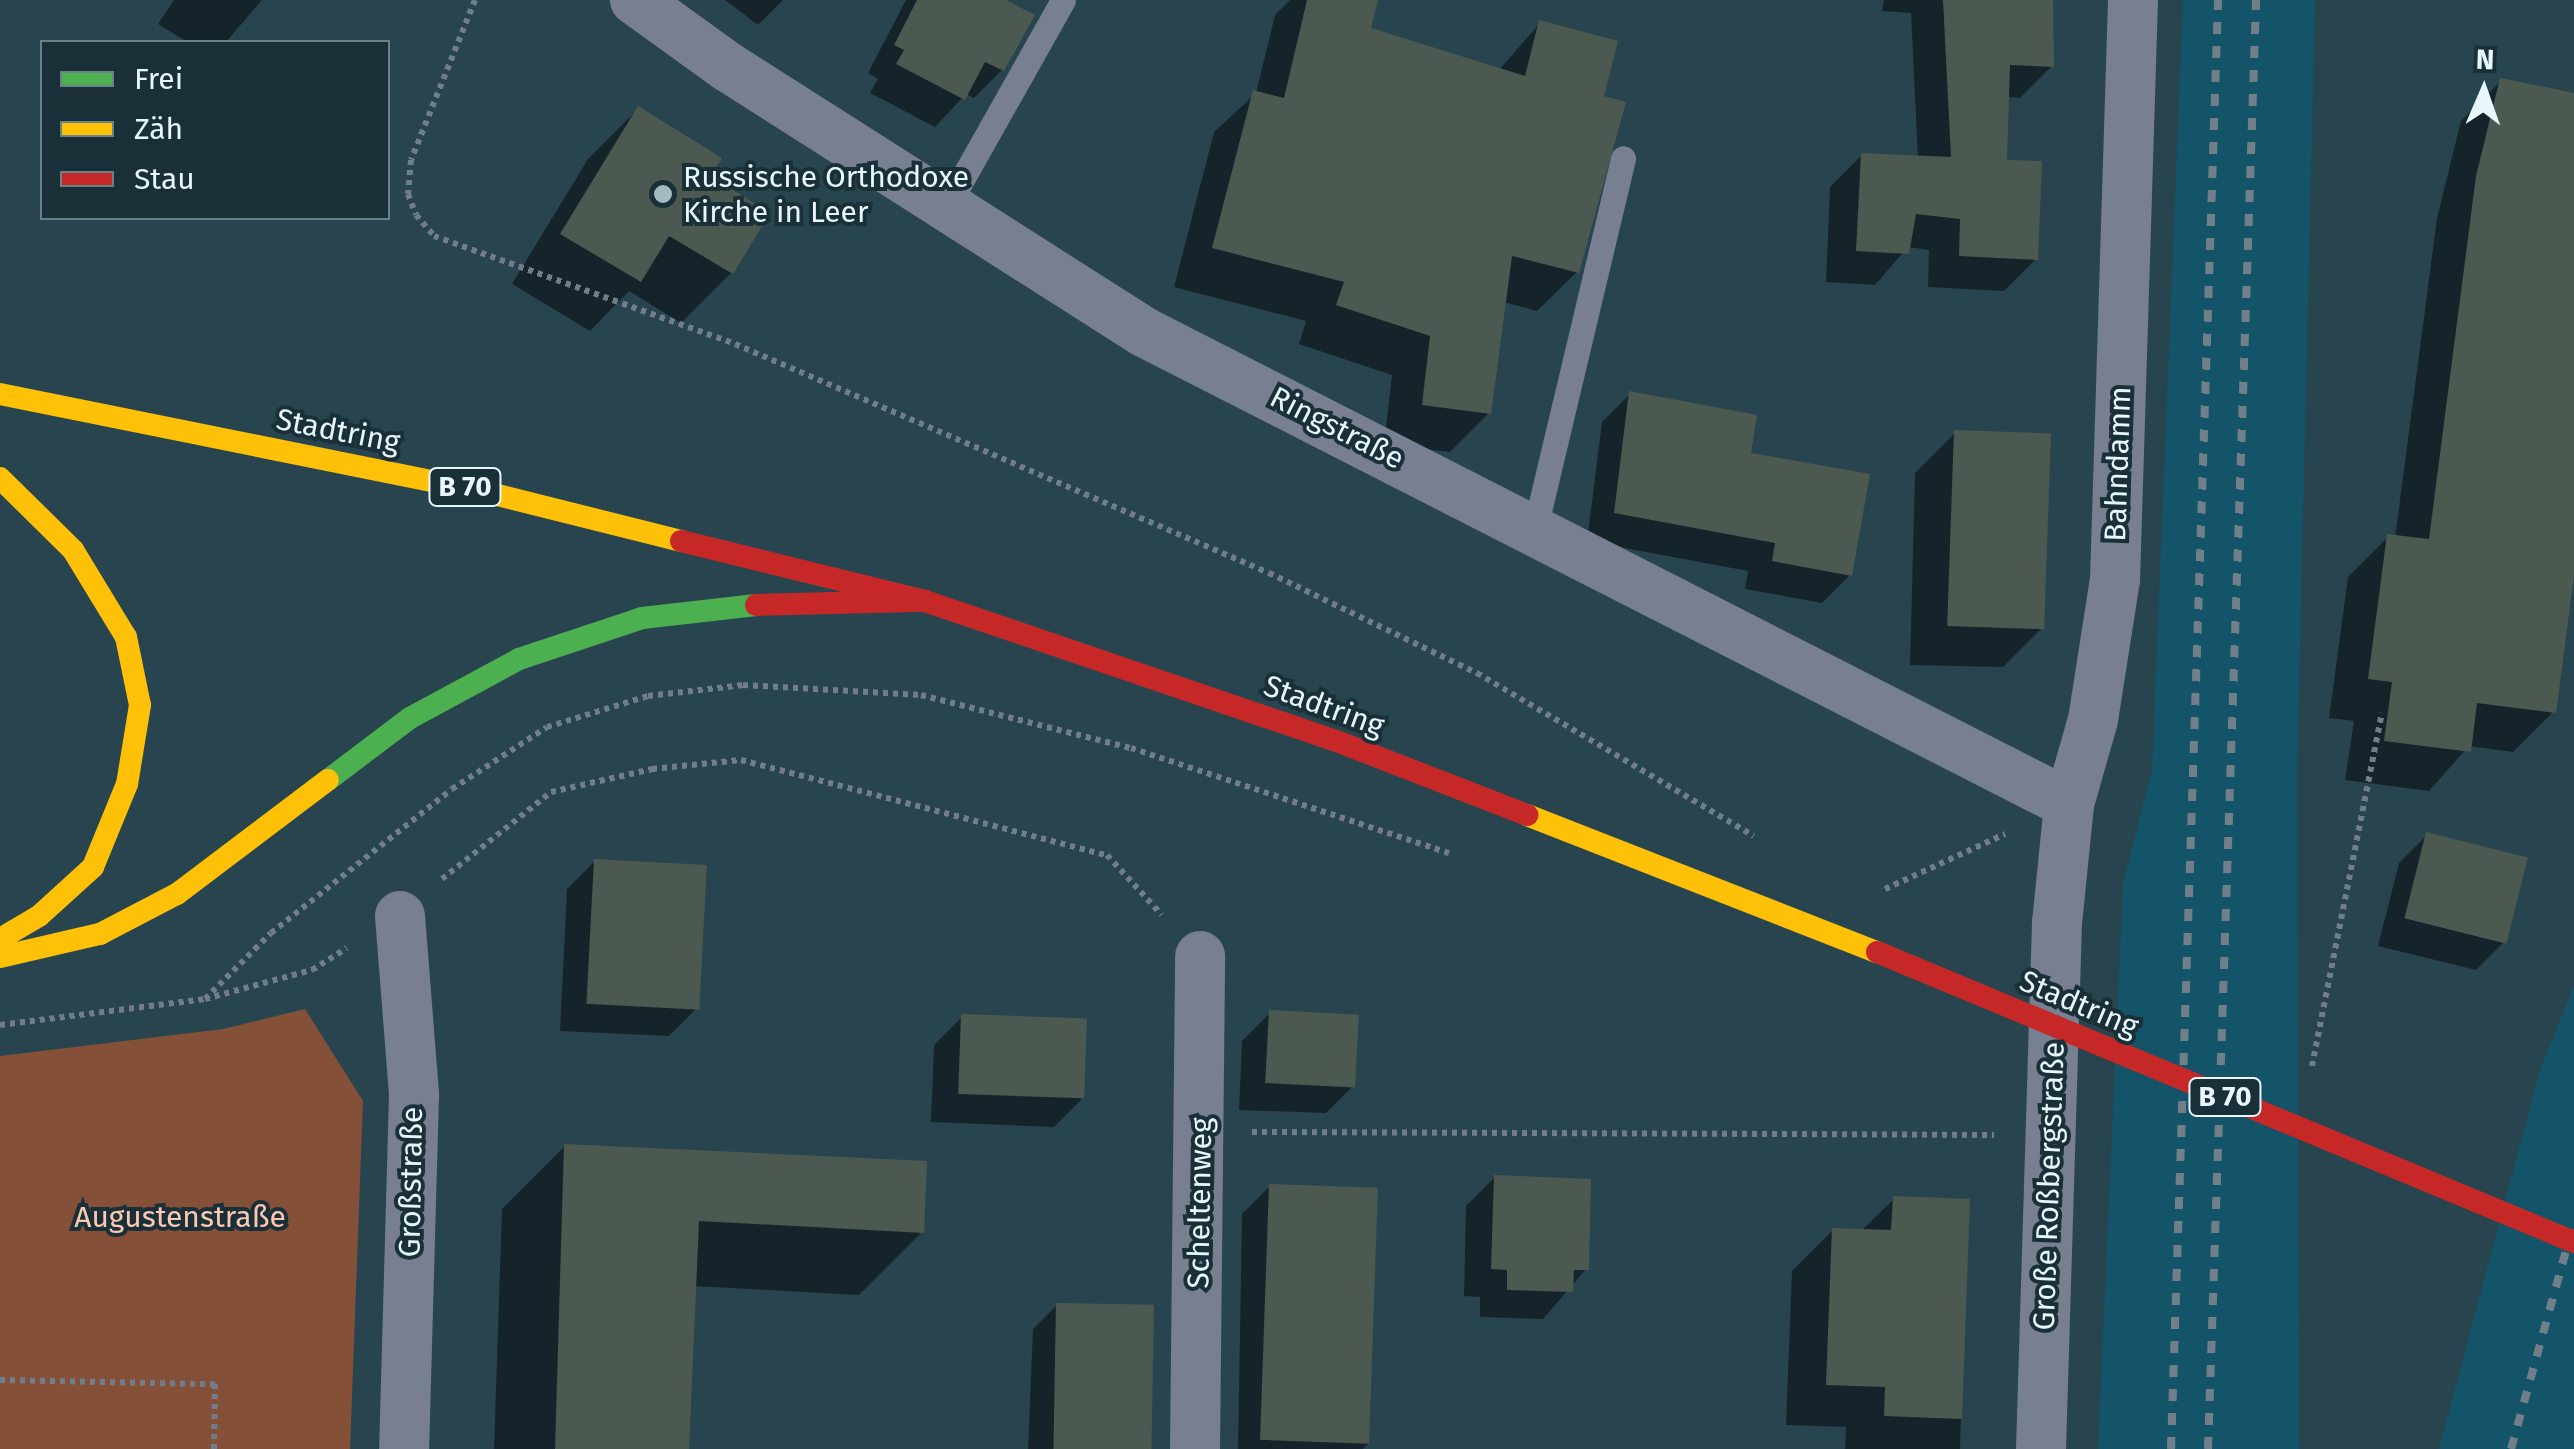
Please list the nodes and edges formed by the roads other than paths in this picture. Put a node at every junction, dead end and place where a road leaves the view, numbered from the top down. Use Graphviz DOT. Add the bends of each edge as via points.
graph roads {
  1 [pos="635,0"];
  2 [pos="1063,0"];
  3 [pos="2133,0"];
  4 [pos="1622,158"];
  5 [pos="946,206"];
  6 [pos="0,394"];
  7 [pos="0,478"];
  8 [pos="1535,528"];
  9 [pos="925,601"];
  10 [pos="2069,804"];
  11 [pos="400,916"];
  12 [pos="2057,923"];
  13 [pos="0,939"];
  14 [pos="1200,956"];
  15 [pos="0,957"];
  16 [pos="2574,1242"];
  17 [pos="404,1449"];
  18 [pos="1195,1449"];
  19 [pos="2042,1449"];
  1 -- 5 [label="street, Ringstraße"];
  2 -- 5 [label="lane"];
  3 -- 10 [label="street, Bahndamm" via="2114,580 2093,720"];
  4 -- 8 [label="lane"];
  5 -- 8 [label="street, Ringstraße" via="1144,332"];
  6 -- 9 [label="main road, Stadtring / B 70" via="478,490"];
  7 -- 13 [label="main road" via="72,550 118,623 140,705 128,784 93,866 39,916"];
  8 -- 10 [label="street, Ringstraße"];
  9 -- 15 [label="main road, B 70" via="767,604 642,618 519,659 410,718 177,894 100,934"];
  9 -- 16 [label="main road, Stadtring / B 70, bridge" via="1339,742 1877,952"];
  10 -- 12 [label="street, Bahndamm"];
  11 -- 17 [label="street, Großstraße" via="414,1095"];
  12 -- 19 [label="street, Große Roßbergstraße"];
  14 -- 18 [label="street, Scheltenweg"];
}
